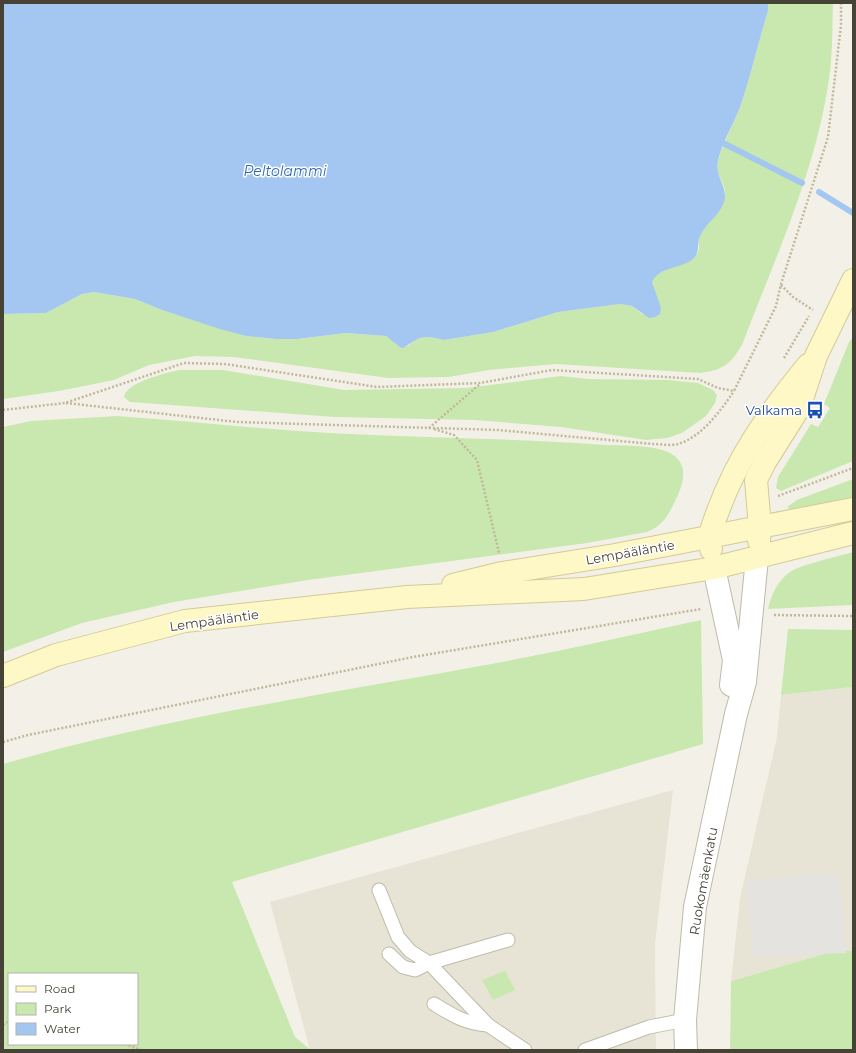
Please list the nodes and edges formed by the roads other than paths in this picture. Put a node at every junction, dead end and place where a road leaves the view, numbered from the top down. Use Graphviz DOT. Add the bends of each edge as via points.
graph roads {
  1 [pos="853,280"];
  2 [pos="816,356"];
  3 [pos="853,509"];
  4 [pos="760,527"];
  5 [pos="853,533"];
  6 [pos="709,538"];
  7 [pos="757,558"];
  8 [pos="714,568"];
  9 [pos="408,597"];
  10 [pos="3,676"];
  11 [pos="736,714"];
  12 [pos="379,890"];
  13 [pos="508,940"];
  14 [pos="389,954"];
  15 [pos="429,963"];
  16 [pos="434,1004"];
  17 [pos="685,1020"];
  18 [pos="488,1026"];
  19 [pos="525,1050"];
  20 [pos="585,1050"];
  21 [pos="686,1050"];
  1 -- 2 [label="main road"];
  2 -- 4 [label="main road" via="799,408 756,480"];
  2 -- 6 [label="main road" via="781,398 743,457 729,484"];
  3 -- 4 [label="main road, Lempääläntie"];
  4 -- 6 [label="main road, Lempääläntie"];
  4 -- 7 [label="main road"];
  5 -- 7 [label="main road, Lempääläntie"];
  6 -- 8 [label="main road, Ruokomäenkatu"];
  6 -- 9 [label="main road, Lempääläntie" via="615,556 502,573"];
  7 -- 8 [label="main road, Lempääläntie"];
  7 -- 11 [label="street, Ruokomäenkatu" via="745,682"];
  8 -- 9 [label="main road, Lempääläntie" via="584,589"];
  8 -- 11 [label="street, Ruokomäenkatu" via="734,660 731,687"];
  9 -- 10 [label="main road, Lempääläntie" via="185,621 56,655"];
  11 -- 17 [label="street, Ruokomäenkatu" via="695,907"];
  12 -- 15 [label="lane" via="398,937 410,951"];
  13 -- 15 [label="lane"];
  14 -- 15 [label="lane" via="403,967 415,970"];
  15 -- 18 [label="lane"];
  16 -- 18 [label="lane" via="474,1025"];
  17 -- 20 [label="lane" via="649,1027"];
  17 -- 21 [label="street, Ruokomäenkatu"];
  18 -- 19 [label="lane"];
}
